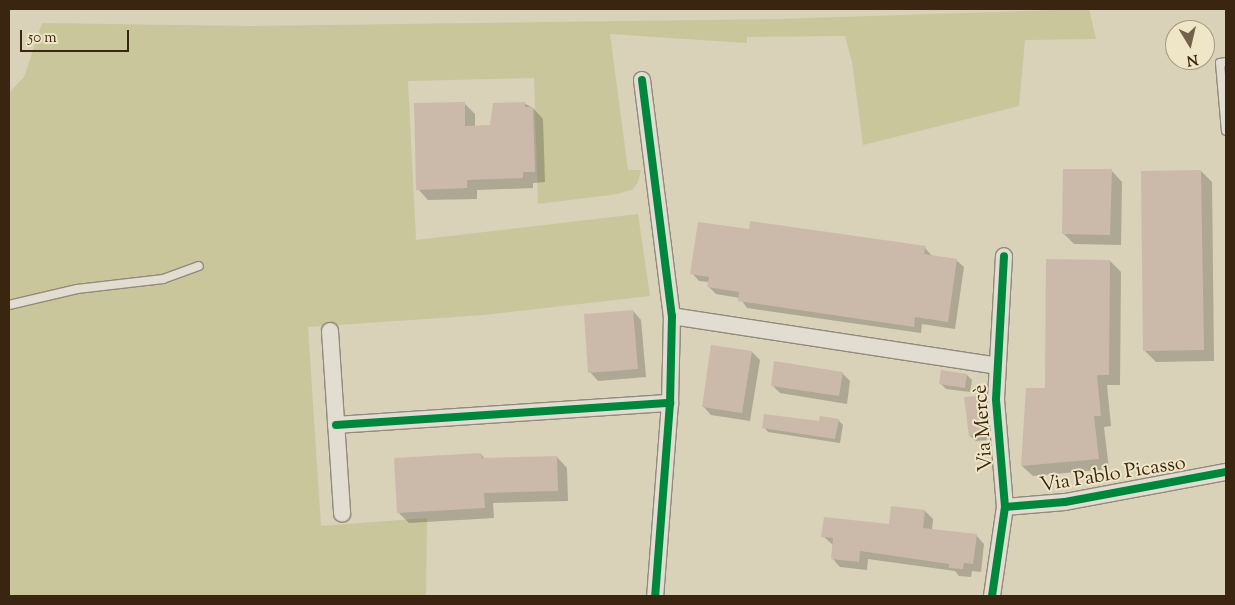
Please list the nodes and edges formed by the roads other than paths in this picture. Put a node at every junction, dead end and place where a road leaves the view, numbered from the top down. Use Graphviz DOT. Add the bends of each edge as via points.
graph roads {
  1 [pos="1226,62"];
  2 [pos="642,80"];
  3 [pos="1226,130"];
  4 [pos="1004,256"];
  5 [pos="199,266"];
  6 [pos="9,305"];
  7 [pos="672,316"];
  8 [pos="330,331"];
  9 [pos="997,366"];
  10 [pos="670,403"];
  11 [pos="336,425"];
  12 [pos="1226,472"];
  13 [pos="1005,507"];
  14 [pos="342,514"];
  15 [pos="660,596"];
  16 [pos="992,596"];
  1 -- 3 [label="lane" via="1220,63"];
  2 -- 7 [label="street"];
  4 -- 9 [label="street, Via Mercè"];
  5 -- 6 [label="lane" via="163,279 77,289"];
  7 -- 9 [label="street"];
  7 -- 10 [label="street"];
  8 -- 11 [label="street"];
  9 -- 13 [label="street, Via Mercè" via="996,399"];
  10 -- 11 [label="street"];
  10 -- 15 [label="street"];
  11 -- 14 [label="street"];
  12 -- 13 [label="street, Via Pablo Picasso" via="1065,502"];
  13 -- 16 [label="street, Via Mercè"];
}
